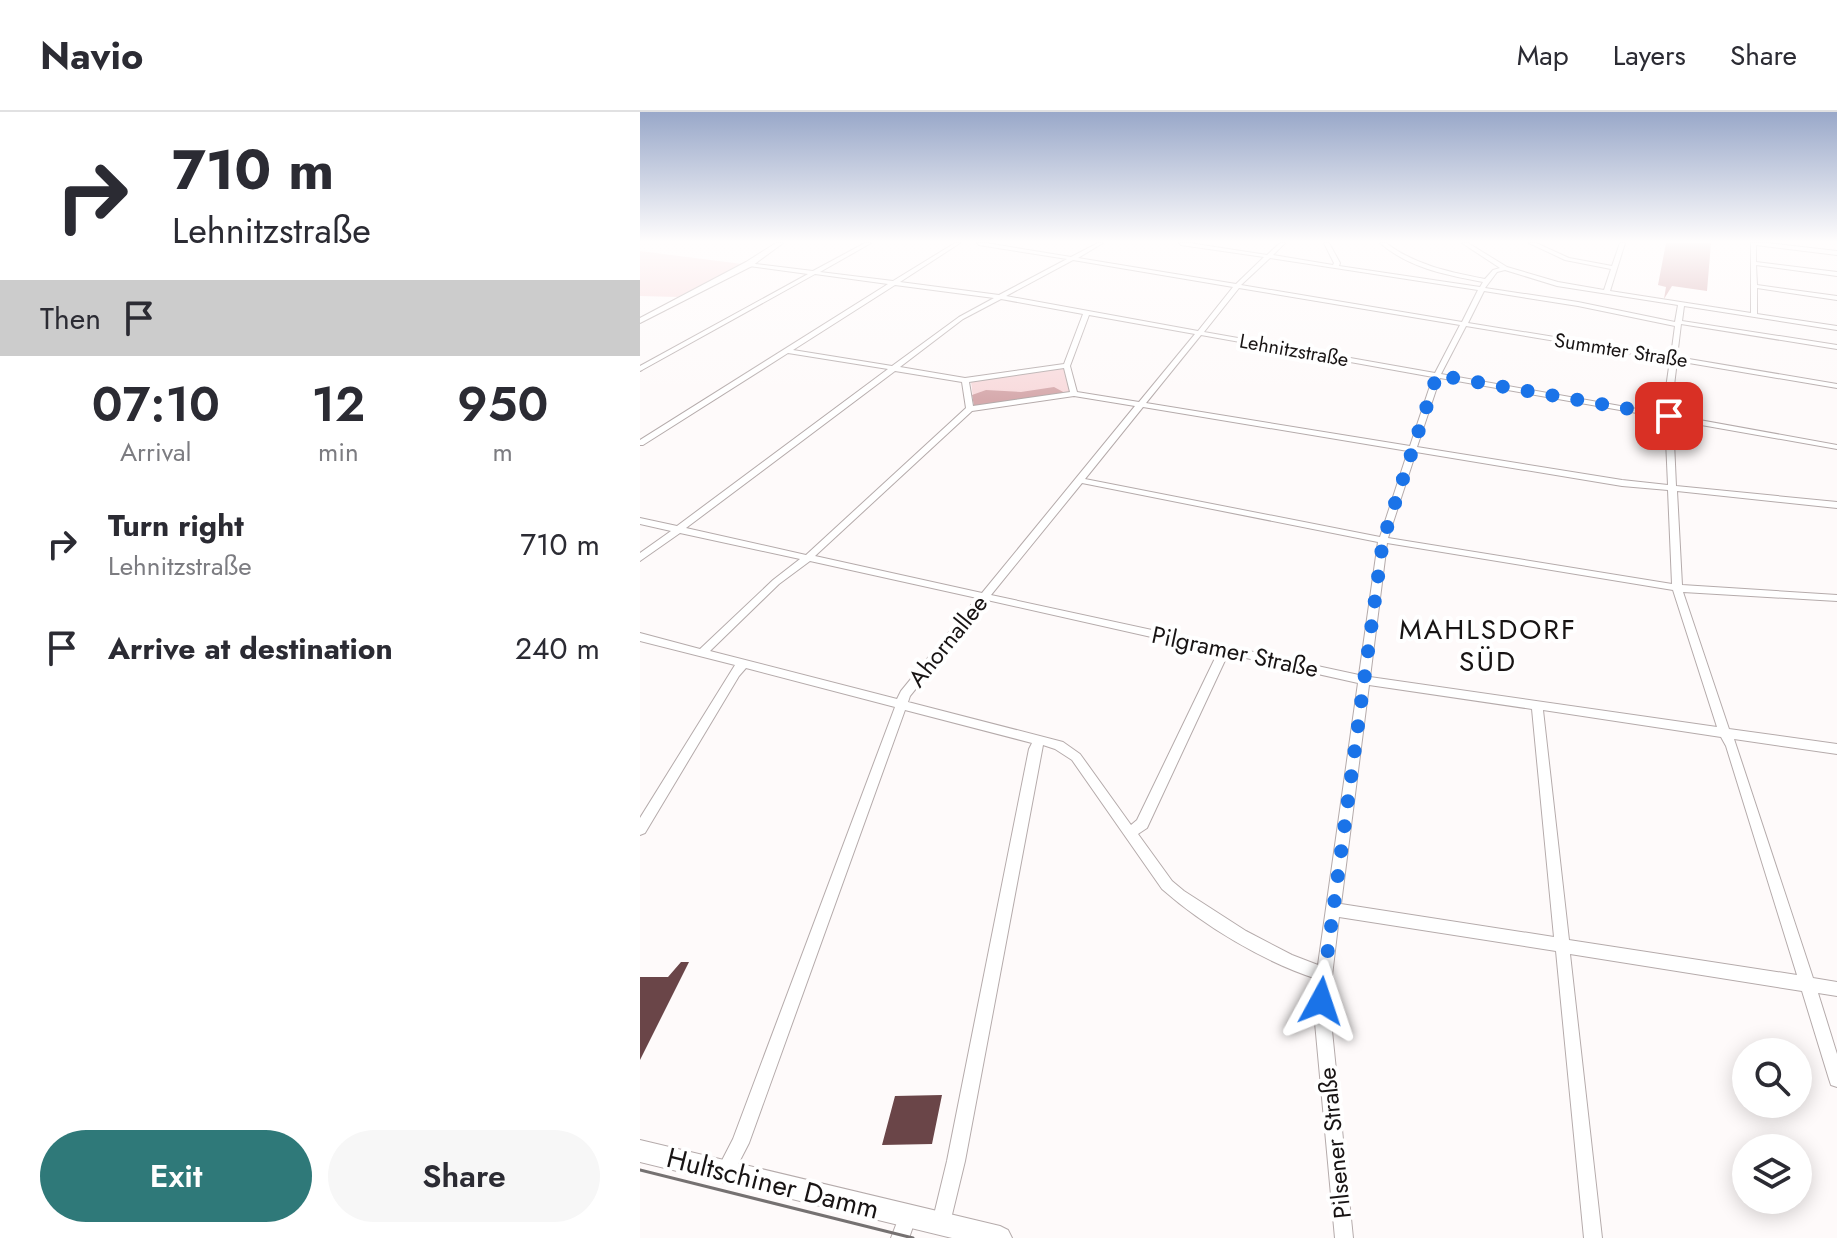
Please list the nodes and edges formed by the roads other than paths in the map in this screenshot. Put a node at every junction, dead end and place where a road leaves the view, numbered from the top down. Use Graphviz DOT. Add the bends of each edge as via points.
graph roads {
  1 [pos="689,296"];
  2 [pos="773,296"];
  3 [pos="875,296"];
  4 [pos="987,296"];
  5 [pos="1002,296"];
  6 [pos="1230,296"];
  7 [pos="1295,296"];
  8 [pos="1478,296"];
  9 [pos="1515,296"];
  10 [pos="1623,296"];
  11 [pos="1754,296"];
  12 [pos="999,297"];
  13 [pos="1681,304"];
  14 [pos="1087,313"];
  15 [pos="1754,315"];
  16 [pos="640,321"];
  17 [pos="1463,324"];
  18 [pos="1677,327"];
  19 [pos="1837,328"];
  20 [pos="1199,333"];
  21 [pos="1837,347"];
  22 [pos="787,351"];
  23 [pos="1673,359"];
  24 [pos="1067,366"];
  25 [pos="893,368"];
  26 [pos="640,369"];
  27 [pos="1437,375"];
  28 [pos="965,380"];
  29 [pos="1837,386"];
  30 [pos="1074,394"];
  31 [pos="1140,406"];
  32 [pos="970,409"];
  33 [pos="1669,416"];
  34 [pos="640,443"];
  35 [pos="1837,447"];
  36 [pos="1412,449"];
  37 [pos="1080,480"];
  38 [pos="1671,490"];
  39 [pos="1837,505"];
  40 [pos="640,521"];
  41 [pos="678,530"];
  42 [pos="1383,540"];
  43 [pos="640,558"];
  44 [pos="808,558"];
  45 [pos="1677,588"];
  46 [pos="983,597"];
  47 [pos="1837,598"];
  48 [pos="640,637"];
  49 [pos="1224,650"];
  50 [pos="702,653"];
  51 [pos="743,664"];
  52 [pos="1364,680"];
  53 [pos="900,705"];
  54 [pos="1537,705"];
  55 [pos="1726,734"];
  56 [pos="1040,740"];
  57 [pos="1837,749"];
  58 [pos="640,829"];
  59 [pos="1130,833"];
  60 [pos="1332,909"];
  61 [pos="1563,945"];
  62 [pos="1322,973"];
  63 [pos="1807,984"];
  64 [pos="1837,989"];
  65 [pos="1837,1079"];
  66 [pos="640,1151"];
  67 [pos="725,1172"];
  68 [pos="908,1215"];
  69 [pos="941,1223"];
  70 [pos="900,1238"];
  71 [pos="1000,1238"];
  72 [pos="1344,1238"];
  73 [pos="1593,1238"];
  1 -- 16 [label="street"];
  2 -- 26 [label="street"];
  3 -- 22 [label="street"];
  4 -- 12 [label="street, Lehnitzstraße"];
  5 -- 12 [label="street"];
  6 -- 20 [label="street, Ahornallee"];
  7 -- 17 [label="street, Summter Straße"];
  8 -- 17 [label="street, Pilsener Straße"];
  9 -- 18 [label="street"];
  10 -- 13 [label="street"];
  11 -- 15 [label="street"];
  12 -- 14 [label="street, Lehnitzstraße"];
  12 -- 25 [label="street"];
  13 -- 15 [label="street"];
  13 -- 18 [label="street"];
  14 -- 20 [label="street, Lehnitzstraße"];
  14 -- 24 [label="street"];
  15 -- 19 [label="street"];
  17 -- 23 [label="street, Summter Straße"];
  17 -- 27 [label="street, Pilsener Straße"];
  18 -- 21 [label="street"];
  18 -- 23 [label="street"];
  20 -- 27 [label="street, Lehnitzstraße"];
  20 -- 31 [label="street, Ahornallee"];
  22 -- 25 [label="street"];
  22 -- 34 [label="street"];
  23 -- 29 [label="street, Summter Straße"];
  23 -- 33 [label="street"];
  24 -- 28 [label="street"];
  24 -- 30 [label="street"];
  25 -- 28 [label="street"];
  25 -- 41 [label="street"];
  27 -- 33 [label="street, Lehnitzstraße"];
  27 -- 36 [label="street, Pilsener Straße"];
  28 -- 32 [label="street"];
  30 -- 31 [label="street"];
  30 -- 32 [label="street"];
  31 -- 36 [label="street"];
  31 -- 37 [label="street, Ahornallee"];
  32 -- 44 [label="street"];
  33 -- 35 [label="street, Lehnitzstraße"];
  33 -- 38 [label="street"];
  36 -- 38 [label="street"];
  36 -- 42 [label="street, Pilsener Straße"];
  37 -- 42 [label="street"];
  37 -- 46 [label="street, Ahornallee"];
  38 -- 39 [label="street"];
  38 -- 45 [label="street"];
  40 -- 41 [label="street, Pilgramer Straße"];
  41 -- 43 [label="street"];
  41 -- 44 [label="street, Pilgramer Straße"];
  42 -- 45 [label="street"];
  42 -- 52 [label="street, Pilsener Straße"];
  44 -- 46 [label="street, Pilgramer Straße"];
  44 -- 50 [label="street"];
  45 -- 47 [label="street"];
  45 -- 55 [label="street"];
  46 -- 49 [label="street, Pilgramer Straße"];
  46 -- 53 [label="street, Ahornallee"];
  48 -- 50 [label="street"];
  49 -- 52 [label="street, Pilgramer Straße"];
  49 -- 59 [label="street" via="1142,824"];
  50 -- 51 [label="street"];
  51 -- 53 [label="street"];
  51 -- 58 [label="street"];
  52 -- 54 [label="street, Pilgramer Straße"];
  52 -- 60 [label="street, Pilsener Straße"];
  53 -- 56 [label="street"];
  53 -- 67 [label="street, Ahornallee"];
  54 -- 55 [label="street, Pilgramer Straße"];
  54 -- 61 [label="street"];
  55 -- 57 [label="street, Pilgramer Straße"];
  55 -- 63 [label="street"];
  56 -- 59 [label="street" via="1076,757"];
  56 -- 69 [label="street"];
  59 -- 62 [label="street" via="1183,901"];
  60 -- 61 [label="street"];
  60 -- 62 [label="street, Pilsener Straße"];
  61 -- 63 [label="street"];
  61 -- 73 [label="street"];
  62 -- 72 [label="street, Pilsener Straße"];
  63 -- 64 [label="street"];
  63 -- 65 [label="street"];
  66 -- 67 [label="street, Hultschiner Damm"];
  67 -- 68 [label="street, Hultschiner Damm"];
  68 -- 69 [label="street, Hultschiner Damm"];
  68 -- 70 [label="street"];
  69 -- 71 [label="street, Hultschiner Damm"];
}
